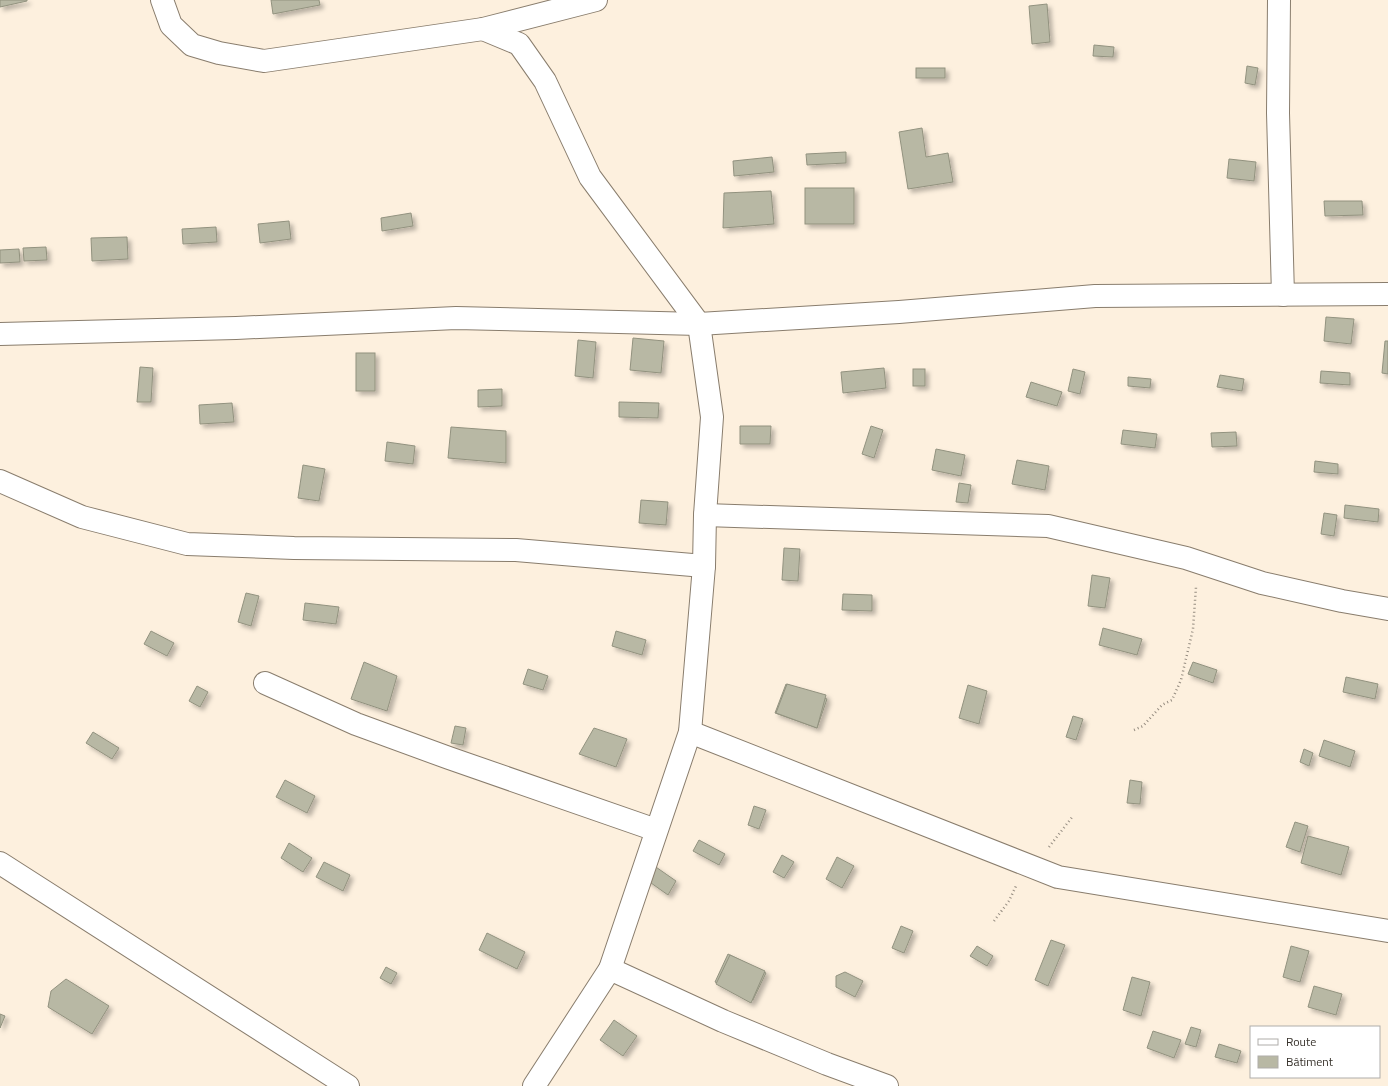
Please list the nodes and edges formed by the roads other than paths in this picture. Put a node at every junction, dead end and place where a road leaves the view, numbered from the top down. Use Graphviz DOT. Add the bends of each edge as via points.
graph roads {
  1 [pos="162,0"];
  2 [pos="596,0"];
  3 [pos="1279,0"];
  4 [pos="483,29"];
  5 [pos="1388,294"];
  6 [pos="1283,295"];
  7 [pos="699,324"];
  8 [pos="0,334"];
  9 [pos="0,481"];
  10 [pos="705,515"];
  11 [pos="704,566"];
  12 [pos="1388,609"];
  13 [pos="265,683"];
  14 [pos="690,732"];
  15 [pos="656,830"];
  16 [pos="0,863"];
  17 [pos="1388,931"];
  18 [pos="610,969"];
  19 [pos="348,1086"];
  20 [pos="534,1086"];
  21 [pos="887,1086"];
  1 -- 4 [label="street" via="171,25 192,45 264,61"];
  2 -- 4 [label="street"];
  3 -- 6 [label="street" via="1278,113"];
  4 -- 7 [label="street" via="519,44 546,81 590,177"];
  5 -- 6 [label="street"];
  6 -- 7 [label="street" via="1096,296 899,312"];
  7 -- 8 [label="street" via="456,318 236,328"];
  7 -- 10 [label="street" via="712,417"];
  9 -- 11 [label="street" via="82,517 187,544 294,548 516,550"];
  10 -- 11 [label="street"];
  10 -- 12 [label="street" via="1048,526 1198,562 1262,583"];
  11 -- 14 [label="street"];
  13 -- 15 [label="street" via="356,724"];
  14 -- 15 [label="street"];
  14 -- 17 [label="street" via="1058,877"];
  15 -- 18 [label="street"];
  16 -- 19 [label="street"];
  18 -- 20 [label="street"];
  18 -- 21 [label="street" via="723,1021"];
}
